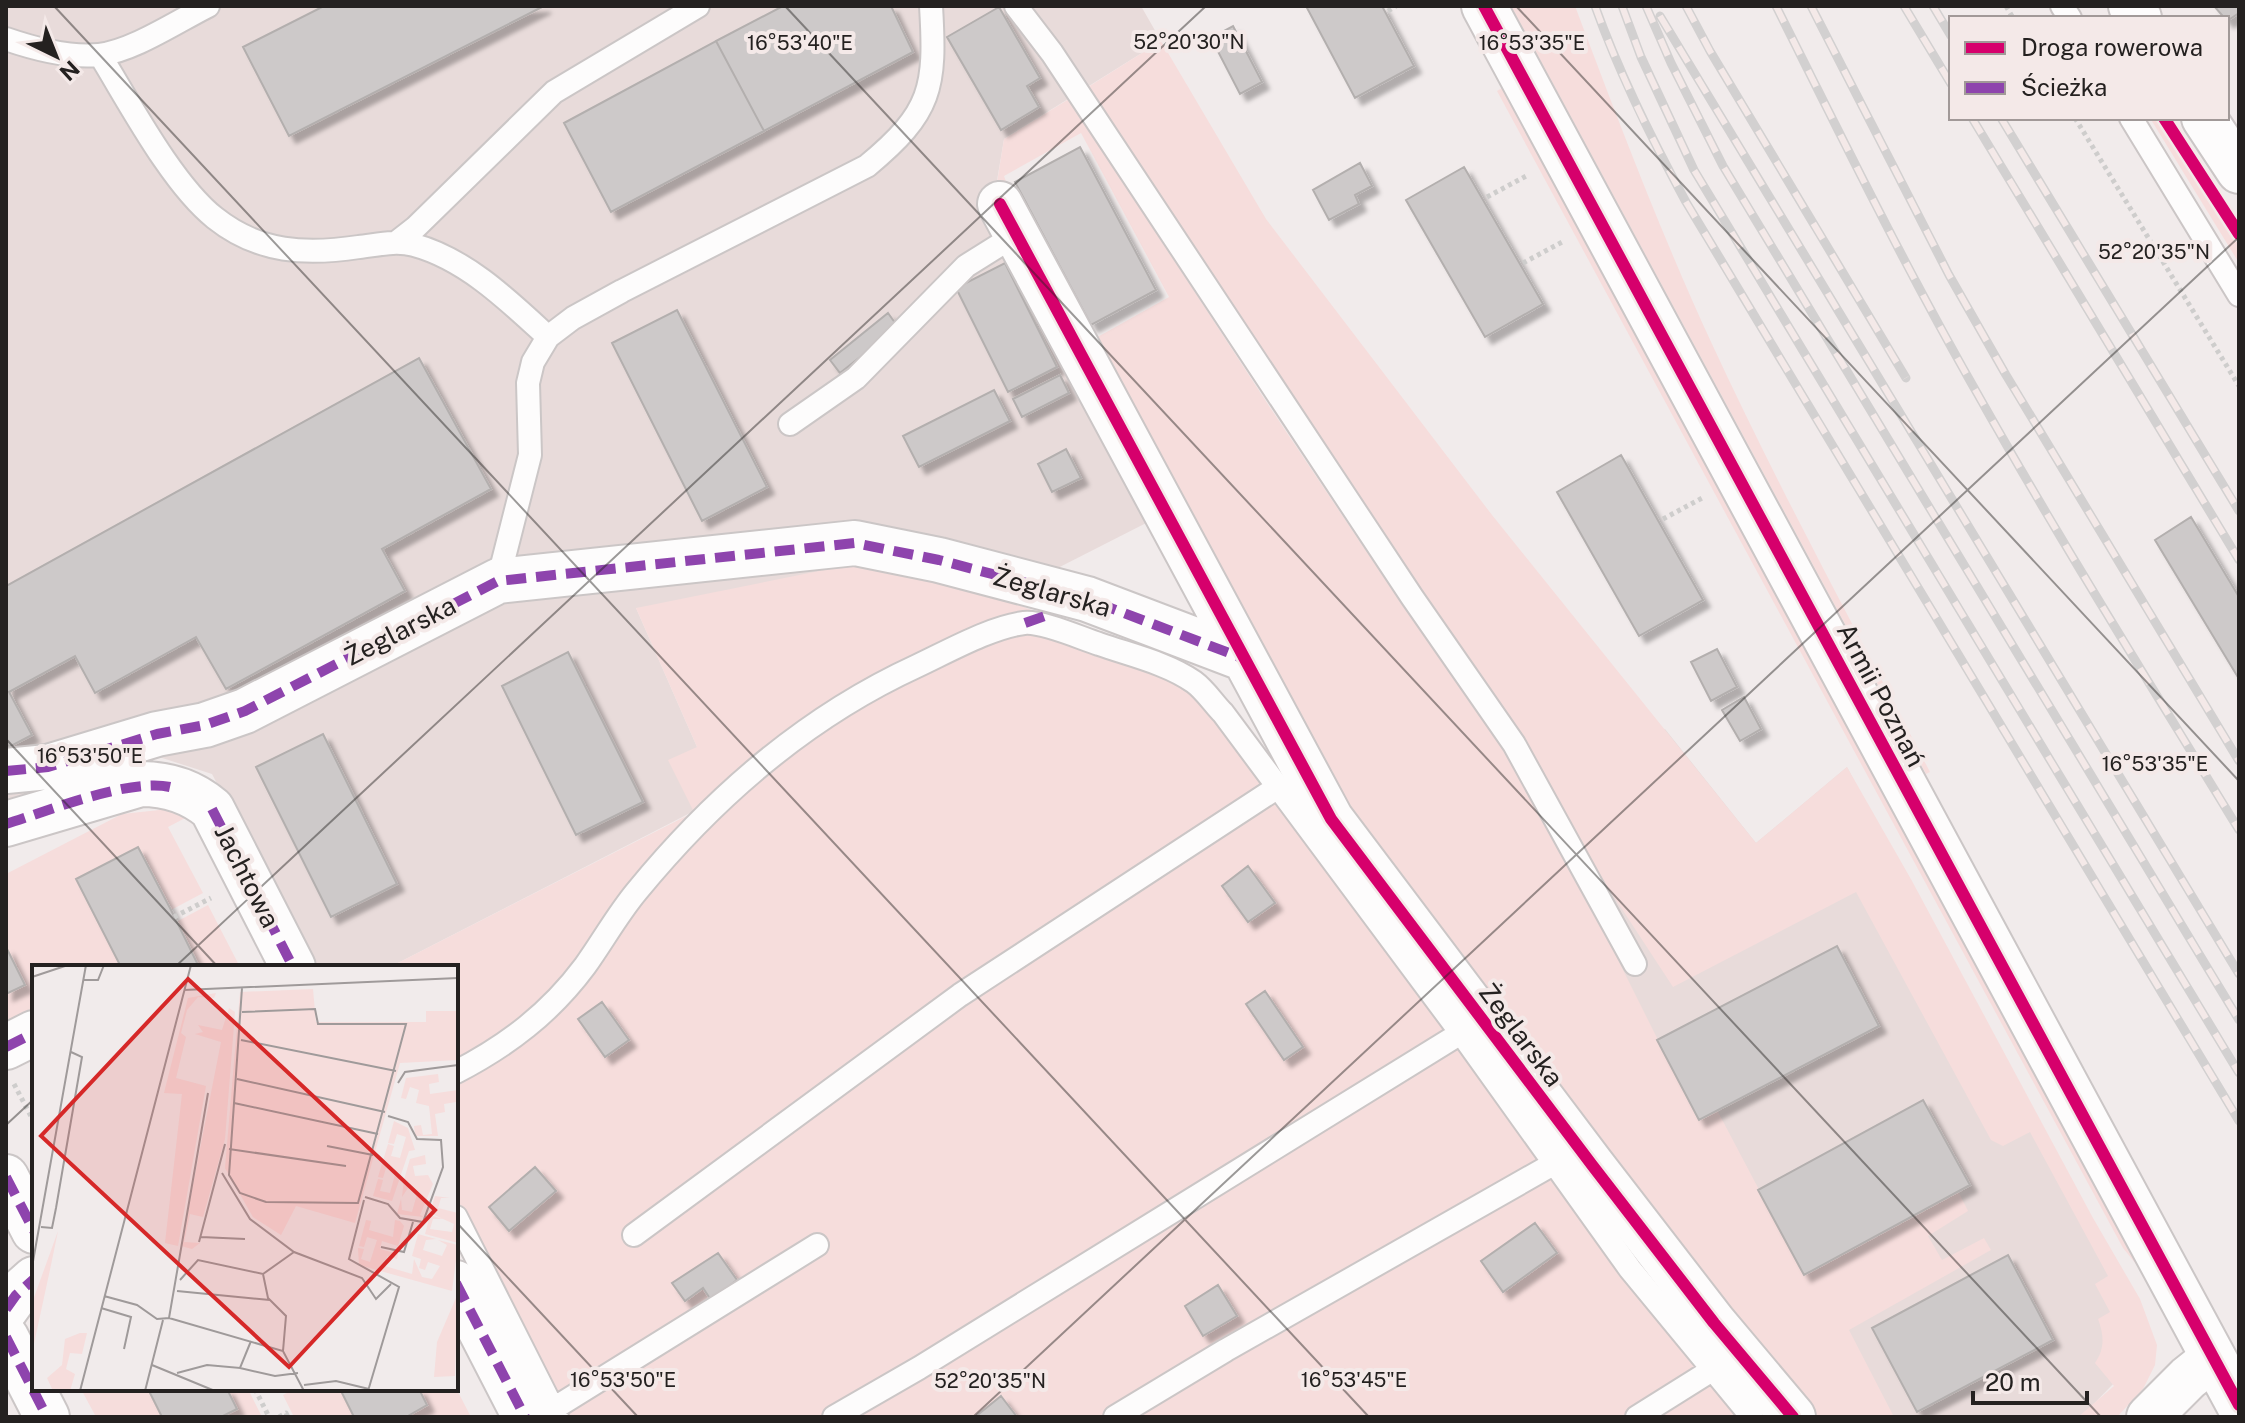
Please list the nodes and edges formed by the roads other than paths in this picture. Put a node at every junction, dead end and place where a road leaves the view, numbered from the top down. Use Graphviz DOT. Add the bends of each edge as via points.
graph roads {
  1 [pos="208,6"];
  2 [pos="698,6"];
  3 [pos="931,6"];
  4 [pos="1016,6"];
  5 [pos="1484,6"];
  6 [pos="6,39"];
  7 [pos="100,55"];
  8 [pos="2132,120"];
  9 [pos="2205,120"];
  10 [pos="2239,171"];
  11 [pos="1008,219"];
  12 [pos="397,242"];
  13 [pos="2239,295"];
  14 [pos="548,337"];
  15 [pos="790,424"];
  16 [pos="498,581"];
  17 [pos="1245,659"];
  18 [pos="6,771"];
  19 [pos="1278,787"];
  20 [pos="6,824"];
  21 [pos="1635,964"];
  22 [pos="292,965"];
  23 [pos="1461,1033"];
  24 [pos="32,1036"];
  25 [pos="10,1065"];
  26 [pos="458,1071"];
  27 [pos="1555,1163"];
  28 [pos="6,1177"];
  29 [pos="458,1221"];
  30 [pos="32,1227"];
  31 [pos="634,1235"];
  32 [pos="817,1245"];
  33 [pos="32,1281"];
  34 [pos="458,1286"];
  35 [pos="6,1309"];
  36 [pos="6,1337"];
  37 [pos="2213,1358"];
  38 [pos="1712,1370"];
  39 [pos="32,1388"];
  40 [pos="34,1391"];
  41 [pos="2239,1405"];
  42 [pos="545,1414"];
  43 [pos="47,1417"];
  44 [pos="834,1417"];
  45 [pos="1115,1417"];
  46 [pos="1637,1417"];
  47 [pos="1752,1417"];
  48 [pos="1793,1417"];
  49 [pos="2149,1417"];
  1 -- 7 [label="lane"];
  2 -- 12 [label="lane" via="554,92"];
  3 -- 14 [label="lane" via="930,83 922,108 899,139 867,166 622,291"];
  4 -- 21 [label="lane" via="1514,744"];
  5 -- 37 [label="street, Armii Poznań"];
  6 -- 7 [label="lane" via="63,53"];
  7 -- 12 [label="lane" via="193,196 229,227 282,250 325,252"];
  8 -- 13 [label="lane"];
  9 -- 10 [label="street"];
  11 -- 15 [label="lane" via="856,378"];
  11 -- 17 [label="street"];
  12 -- 14 [label="lane" via="442,256 469,272"];
  14 -- 16 [label="lane" via="528,383 530,455"];
  16 -- 17 [label="street, Żeglarska" via="855,543 1087,599"];
  16 -- 18 [label="street, Żeglarska" via="245,711 48,767"];
  17 -- 48 [label="street, Żeglarska" via="1345,840 1680,1280"];
  19 -- 23 [label="lane"];
  19 -- 26 [label="lane" via="1223,713 1182,676 1025,623 977,638 856,697 789,740 724,797 638,889 587,964 544,1012 509,1042"];
  19 -- 31 [label="lane" via="960,995"];
  20 -- 22 [label="street, Jachtowa" via="141,784 193,796 212,809"];
  23 -- 27 [label="lane"];
  23 -- 44 [label="lane"];
  24 -- 25 [label="street"];
  27 -- 38 [label="lane" via="1630,1269"];
  27 -- 45 [label="lane"];
  28 -- 30 [label="street"];
  29 -- 42 [label="lane"];
  32 -- 42 [label="lane"];
  33 -- 35 [label="street"];
  34 -- 42 [label="street"];
  36 -- 39 [label="street"];
  37 -- 41 [label="street, Armii Poznań"];
  37 -- 49 [label="street"];
  38 -- 46 [label="lane"];
  38 -- 47 [label="lane"];
  40 -- 43 [label="street"];
}
